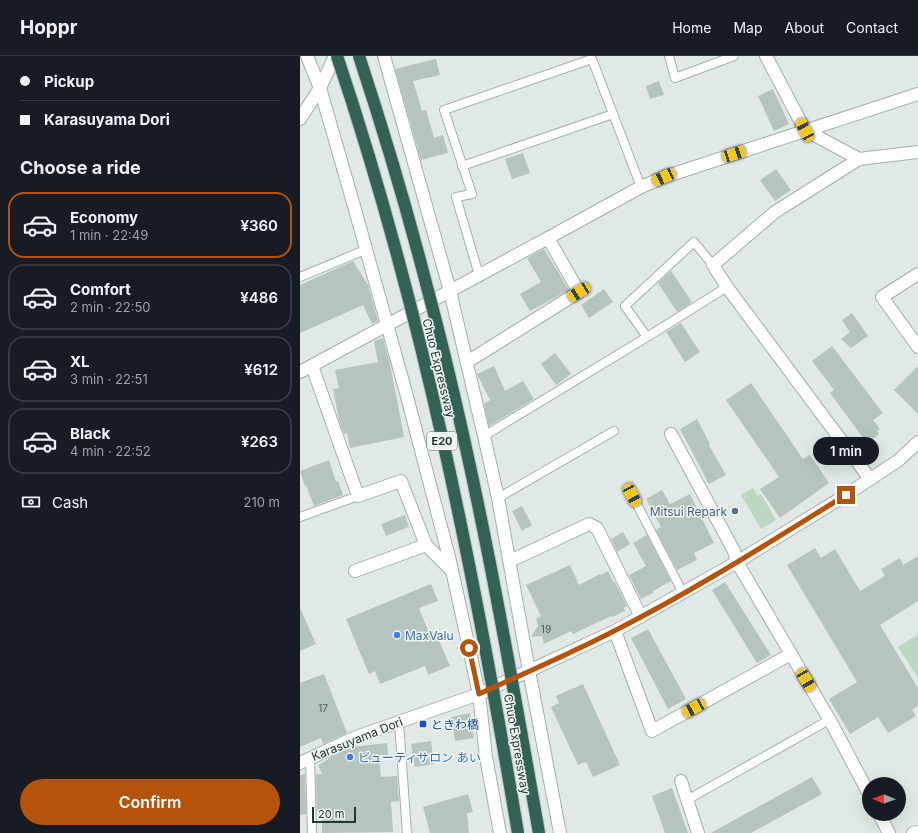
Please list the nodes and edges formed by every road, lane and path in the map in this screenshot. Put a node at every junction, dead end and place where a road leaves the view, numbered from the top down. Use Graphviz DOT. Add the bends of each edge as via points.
graph roads {
  1 [pos="307,56"];
  2 [pos="336,56"];
  3 [pos="358,56"];
  4 [pos="384,56"];
  5 [pos="669,56"];
  6 [pos="734,56"];
  7 [pos="766,56"];
  8 [pos="320,88"];
  9 [pos="918,94"];
  10 [pos="613,114"];
  11 [pos="300,119"];
  12 [pos="805,130"];
  13 [pos="918,152"];
  14 [pos="859,159"];
  15 [pos="462,166"];
  16 [pos="641,187"];
  17 [pos="548,238"];
  18 [pos="366,250"];
  19 [pos="713,265"];
  20 [pos="918,274"];
  21 [pos="479,275"];
  22 [pos="300,277"];
  23 [pos="727,287"];
  24 [pos="450,291"];
  25 [pos="387,326"];
  26 [pos="647,337"];
  27 [pos="918,346"];
  28 [pos="467,362"];
  29 [pos="312,366"];
  30 [pos="300,372"];
  31 [pos="614,431"];
  32 [pos="671,434"];
  33 [pos="484,436"];
  34 [pos="918,442"];
  35 [pos="870,479"];
  36 [pos="632,495"];
  37 [pos="358,496"];
  38 [pos="498,498"];
  39 [pos="300,517"];
  40 [pos="426,545"];
  41 [pos="510,561"];
  42 [pos="737,562"];
  43 [pos="451,566"];
  44 [pos="355,571"];
  45 [pos="683,593"];
  46 [pos="641,617"];
  47 [pos="615,631"];
  48 [pos="791,654"];
  49 [pos="529,671"];
  50 [pos="479,694"];
  51 [pos="829,720"];
  52 [pos="399,723"];
  53 [pos="305,760"];
  54 [pos="681,781"];
  55 [pos="862,781"];
  56 [pos="687,800"];
  57 [pos="883,821"];
  58 [pos="918,832"];
  59 [pos="312,833"];
  60 [pos="407,833"];
  61 [pos="500,833"];
  62 [pos="518,833"];
  63 [pos="539,833"];
  64 [pos="560,833"];
  65 [pos="698,833"];
  66 [pos="890,833"];
  67 [pos="913,833"];
  1 -- 8 [label="street"];
  2 -- 8 [label="street"];
  2 -- 62 [label="highway, Chuo Expressway / E20, bridge" via="354,108 407,293 452,482"];
  3 -- 63 [label="highway, Chuo Expressway / E20, bridge" via="428,287 452,390 494,587"];
  4 -- 24 [label="street"];
  5 -- 6 [label="lane" via="675,78"];
  7 -- 12 [label="street"];
  8 -- 11 [label="street"];
  8 -- 18 [label="street"];
  9 -- 12 [label="street"];
  10 -- 15 [label="lane"];
  10 -- 15 [label="lane" via="592,59 444,110"];
  10 -- 16 [label="lane"];
  12 -- 14 [label="street"];
  12 -- 16 [label="street"];
  13 -- 14 [label="street"];
  14 -- 19 [label="street" via="775,212"];
  15 -- 21 [label="lane" via="472,194 456,197"];
  16 -- 17 [label="street"];
  17 -- 21 [label="street"];
  17 -- 28 [label="street" via="579,292"];
  18 -- 22 [label="lane"];
  18 -- 25 [label="street"];
  19 -- 23 [label="street"];
  19 -- 26 [label="lane" via="694,242 625,306"];
  20 -- 27 [label="street" via="882,297"];
  21 -- 24 [label="street"];
  23 -- 26 [label="lane"];
  23 -- 35 [label="street"];
  24 -- 25 [label="street"];
  24 -- 28 [label="street"];
  25 -- 29 [label="street"];
  25 -- 43 [label="street"];
  26 -- 33 [label="lane"];
  28 -- 33 [label="street"];
  29 -- 30 [label="street"];
  29 -- 37 [label="street"];
  31 -- 38 [label="lane"];
  32 -- 42 [label="street" via="734,551"];
  33 -- 38 [label="street"];
  34 -- 35 [label="street, Karasuyama Dori" via="899,460"];
  35 -- 42 [label="street, Karasuyama Dori"];
  36 -- 45 [label="lane"];
  37 -- 39 [label="lane"];
  37 -- 40 [label="street" via="401,481"];
  38 -- 41 [label="street"];
  40 -- 43 [label="street"];
  40 -- 44 [label="street"];
  41 -- 46 [label="street" via="589,524 597,528"];
  41 -- 49 [label="street"];
  42 -- 45 [label="street, Karasuyama Dori"];
  42 -- 48 [label="street"];
  43 -- 50 [label="street"];
  45 -- 46 [label="street, Karasuyama Dori"];
  46 -- 47 [label="street, Karasuyama Dori"];
  47 -- 48 [label="street" via="652,731"];
  47 -- 49 [label="street, Karasuyama Dori"];
  48 -- 51 [label="street"];
  49 -- 50 [label="street, Karasuyama Dori"];
  49 -- 64 [label="street"];
  50 -- 52 [label="street, Karasuyama Dori"];
  50 -- 61 [label="street" via="486,757"];
  51 -- 55 [label="street"];
  51 -- 56 [label="lane"];
  52 -- 53 [label="street, Karasuyama Dori" via="356,737"];
  52 -- 60 [label="lane"];
  53 -- 59 [label="lane"];
  54 -- 56 [label="street"];
  56 -- 65 [label="street"];
  57 -- 66 [label="street"];
  58 -- 67 [label="street"];
}
